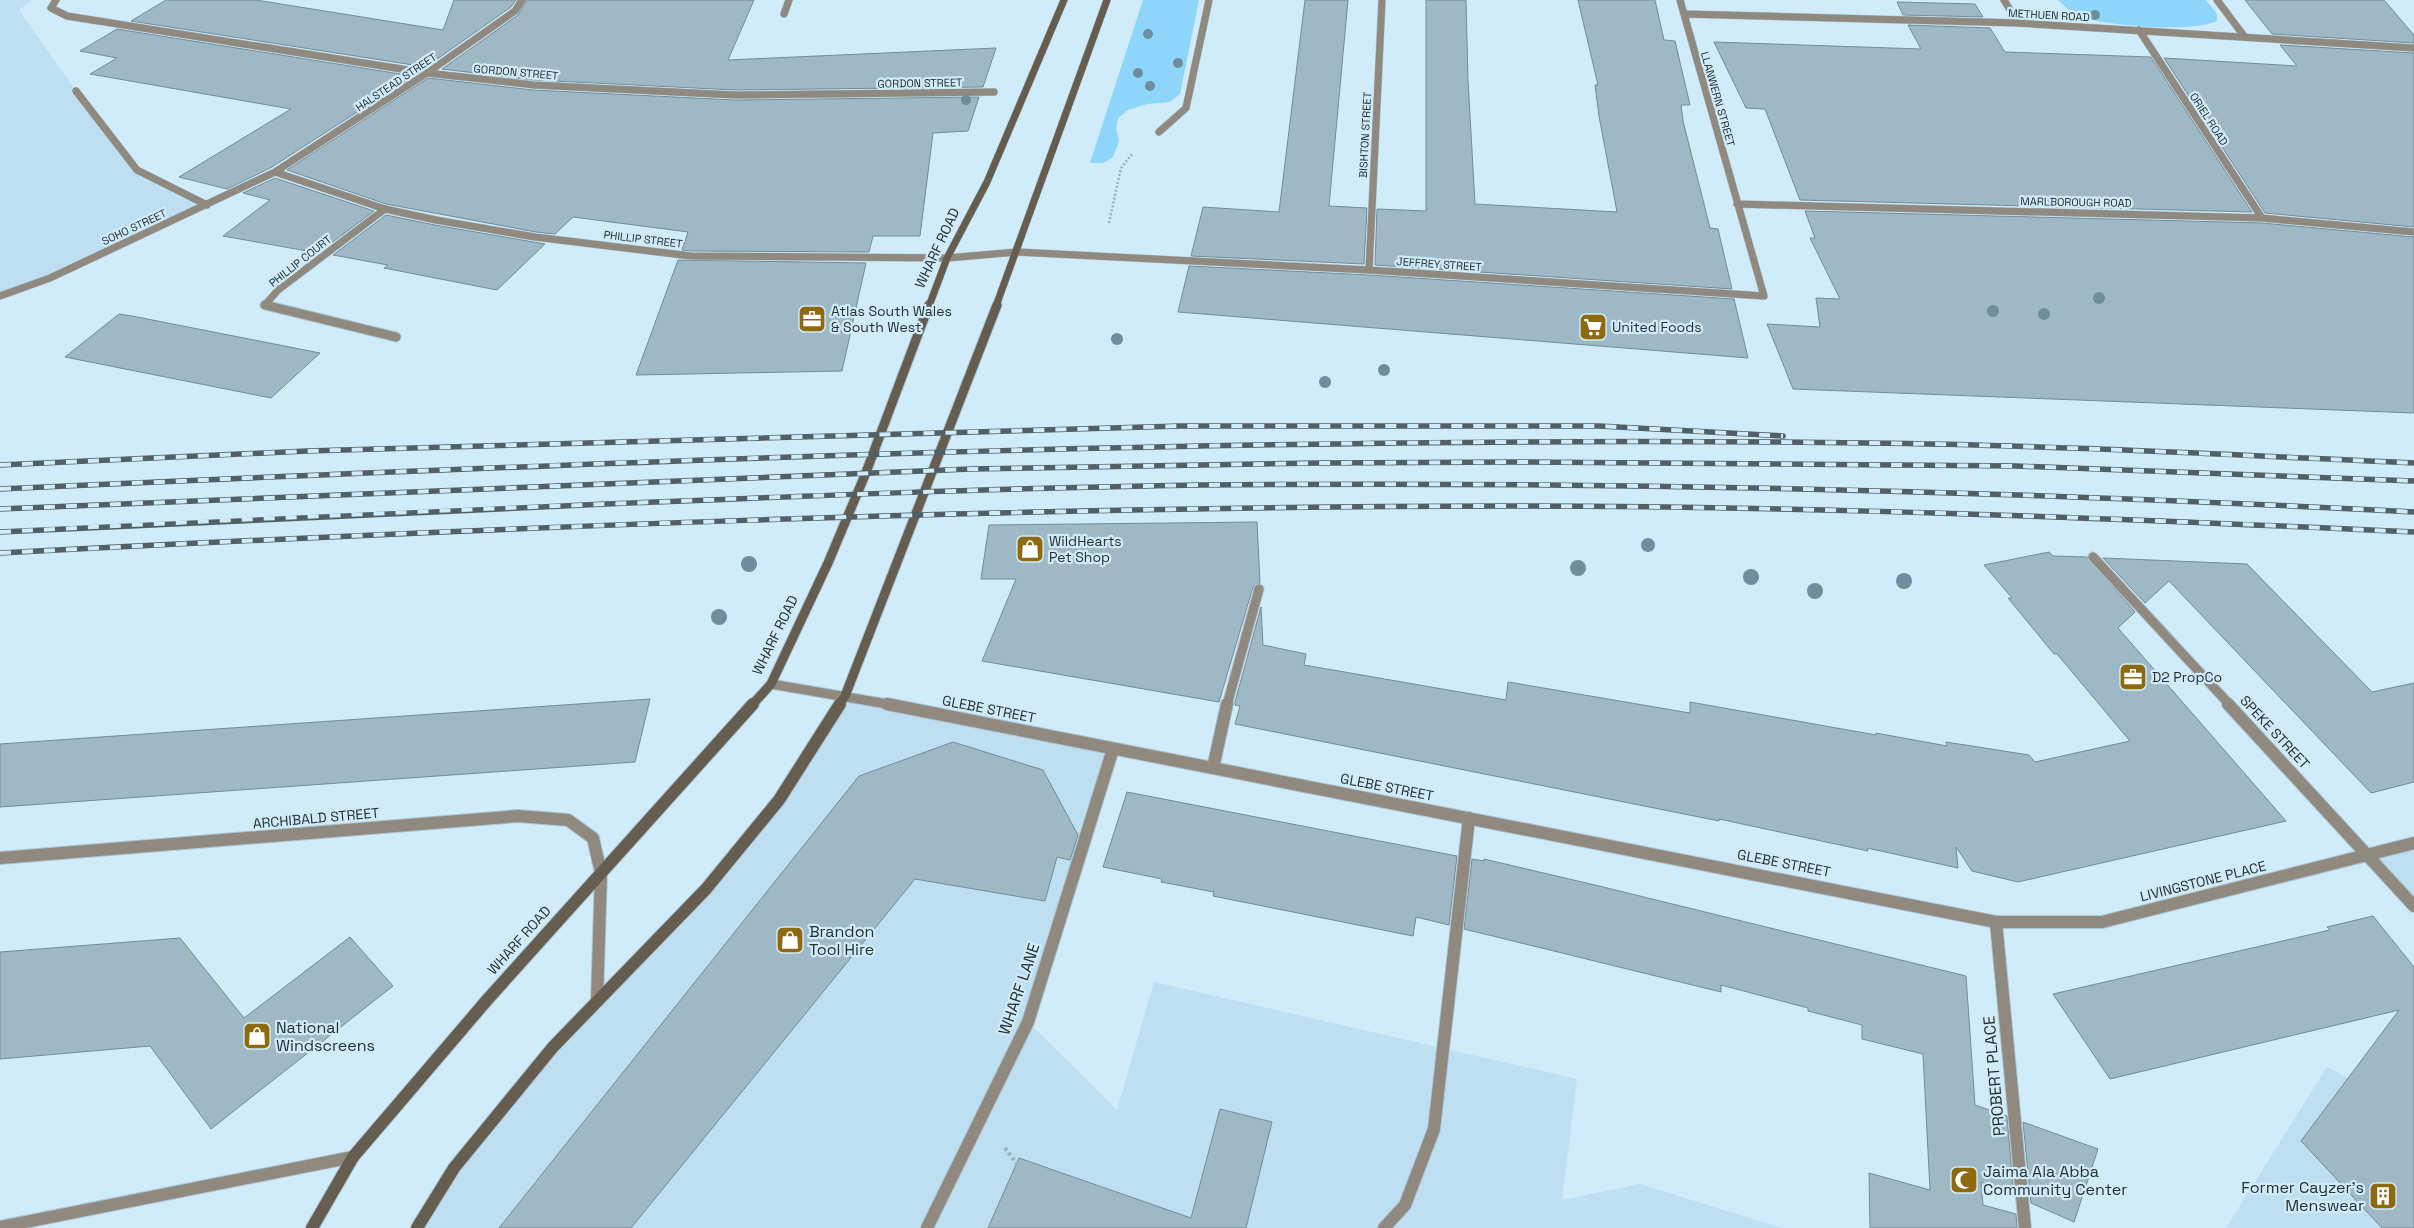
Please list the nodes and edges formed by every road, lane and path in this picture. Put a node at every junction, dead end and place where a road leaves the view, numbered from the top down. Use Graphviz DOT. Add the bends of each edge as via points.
graph roads {
  1 [pos="56,0"];
  2 [pos="522,0"];
  3 [pos="789,0"];
  4 [pos="1064,0"];
  5 [pos="1108,0"];
  6 [pos="1209,0"];
  7 [pos="1382,0"];
  8 [pos="1680,0"];
  9 [pos="2004,0"];
  10 [pos="2217,0"];
  11 [pos="784,14"];
  12 [pos="1684,14"];
  13 [pos="2018,24"];
  14 [pos="2139,30"];
  15 [pos="2244,36"];
  16 [pos="2414,48"];
  17 [pos="427,74"];
  18 [pos="76,91"];
  19 [pos="994,92"];
  20 [pos="1159,132"];
  21 [pos="1121,168"];
  22 [pos="275,172"];
  23 [pos="1737,204"];
  24 [pos="207,206"];
  25 [pos="385,209"];
  26 [pos="2262,218"];
  27 [pos="1108,225"];
  28 [pos="2414,232"];
  29 [pos="1017,252"];
  30 [pos="947,258"];
  31 [pos="1370,270"];
  32 [pos="0,296"];
  33 [pos="396,337"];
  34 [pos="2093,557"];
  35 [pos="1258,589"];
  36 [pos="771,684"];
  37 [pos="845,696"];
  38 [pos="1113,749"];
  39 [pos="1213,768"];
  40 [pos="1469,818"];
  41 [pos="2414,843"];
  42 [pos="2368,855"];
  43 [pos="0,858"];
  44 [pos="601,873"];
  45 [pos="2414,906"];
  46 [pos="1996,922"];
  47 [pos="597,1001"];
  48 [pos="353,1157"];
  49 [pos="0,1227"];
  50 [pos="312,1228"];
  51 [pos="417,1228"];
  52 [pos="927,1228"];
  53 [pos="1384,1228"];
  54 [pos="2025,1228"];
  1 -- 17 [label="street, GORDON STREET" via="51,8 67,16"];
  2 -- 17 [label="street, HALSTEAD STREET" via="514,12"];
  3 -- 11 [label="street"];
  4 -- 30 [label="main road, WHARF ROAD" via="987,182"];
  5 -- 29 [label="main road"];
  6 -- 20 [label="street" via="1186,108"];
  7 -- 31 [label="street, BISHTON STREET"];
  8 -- 12 [label="street, LLANWERN STREET"];
  9 -- 13 [label="street"];
  10 -- 15 [label="street"];
  12 -- 13 [label="street, METHUEN ROAD"];
  12 -- 23 [label="street, LLANWERN STREET"];
  13 -- 14 [label="street, METHUEN ROAD"];
  14 -- 15 [label="street, METHUEN ROAD"];
  14 -- 26 [label="street, ORIEL ROAD"];
  15 -- 16 [label="street, METHUEN ROAD"];
  17 -- 19 [label="street, GORDON STREET" via="534,85 735,95"];
  17 -- 22 [label="street, HALSTEAD STREET"];
  18 -- 24 [label="street" via="137,170"];
  21 -- 27 [label="path"];
  22 -- 24 [label="street, SOHO STREET"];
  22 -- 25 [label="street, PHILLIP STREET"];
  23 -- 26 [label="street, MARLBOROUGH ROAD"];
  23 -- 31 [label="street, JEFFREY STREET" via="1764,296"];
  24 -- 32 [label="street, SOHO STREET" via="50,278"];
  25 -- 30 [label="street, PHILLIP STREET" via="535,237 691,256"];
  25 -- 33 [label="street, PHILLIP COURT" via="278,290 265,305"];
  26 -- 28 [label="street, MARLBOROUGH ROAD"];
  29 -- 30 [label="street, PHILLIP STREET"];
  29 -- 31 [label="street, JEFFREY STREET"];
  29 -- 37 [label="main road"];
  30 -- 36 [label="main road, WHARF ROAD" via="865,475"];
  34 -- 42 [label="street, SPEKE STREET"];
  35 -- 39 [label="street"];
  36 -- 37 [label="street, GLEBE STREET"];
  36 -- 44 [label="main road, WHARF ROAD"];
  37 -- 38 [label="street, GLEBE STREET"];
  37 -- 47 [label="main road" via="779,800 706,888"];
  38 -- 39 [label="street, GLEBE STREET"];
  38 -- 52 [label="street, WHARF LANE" via="1028,1022"];
  39 -- 40 [label="street, GLEBE STREET"];
  40 -- 46 [label="street, GLEBE STREET"];
  40 -- 53 [label="street" via="1434,1129 1405,1205"];
  41 -- 42 [label="street, LIVINGSTONE PLACE"];
  42 -- 45 [label="street, SPEKE STREET"];
  42 -- 46 [label="street, LIVINGSTONE PLACE" via="2102,922"];
  43 -- 44 [label="street, ARCHIBALD STREET" via="518,816 568,820 593,838"];
  44 -- 47 [label="street, ARCHIBALD STREET"];
  44 -- 48 [label="main road, WHARF ROAD"];
  46 -- 54 [label="street, PROBERT PLACE"];
  47 -- 51 [label="main road" via="554,1047 454,1168"];
  48 -- 49 [label="street"];
  48 -- 50 [label="main road, WHARF ROAD"];
}
